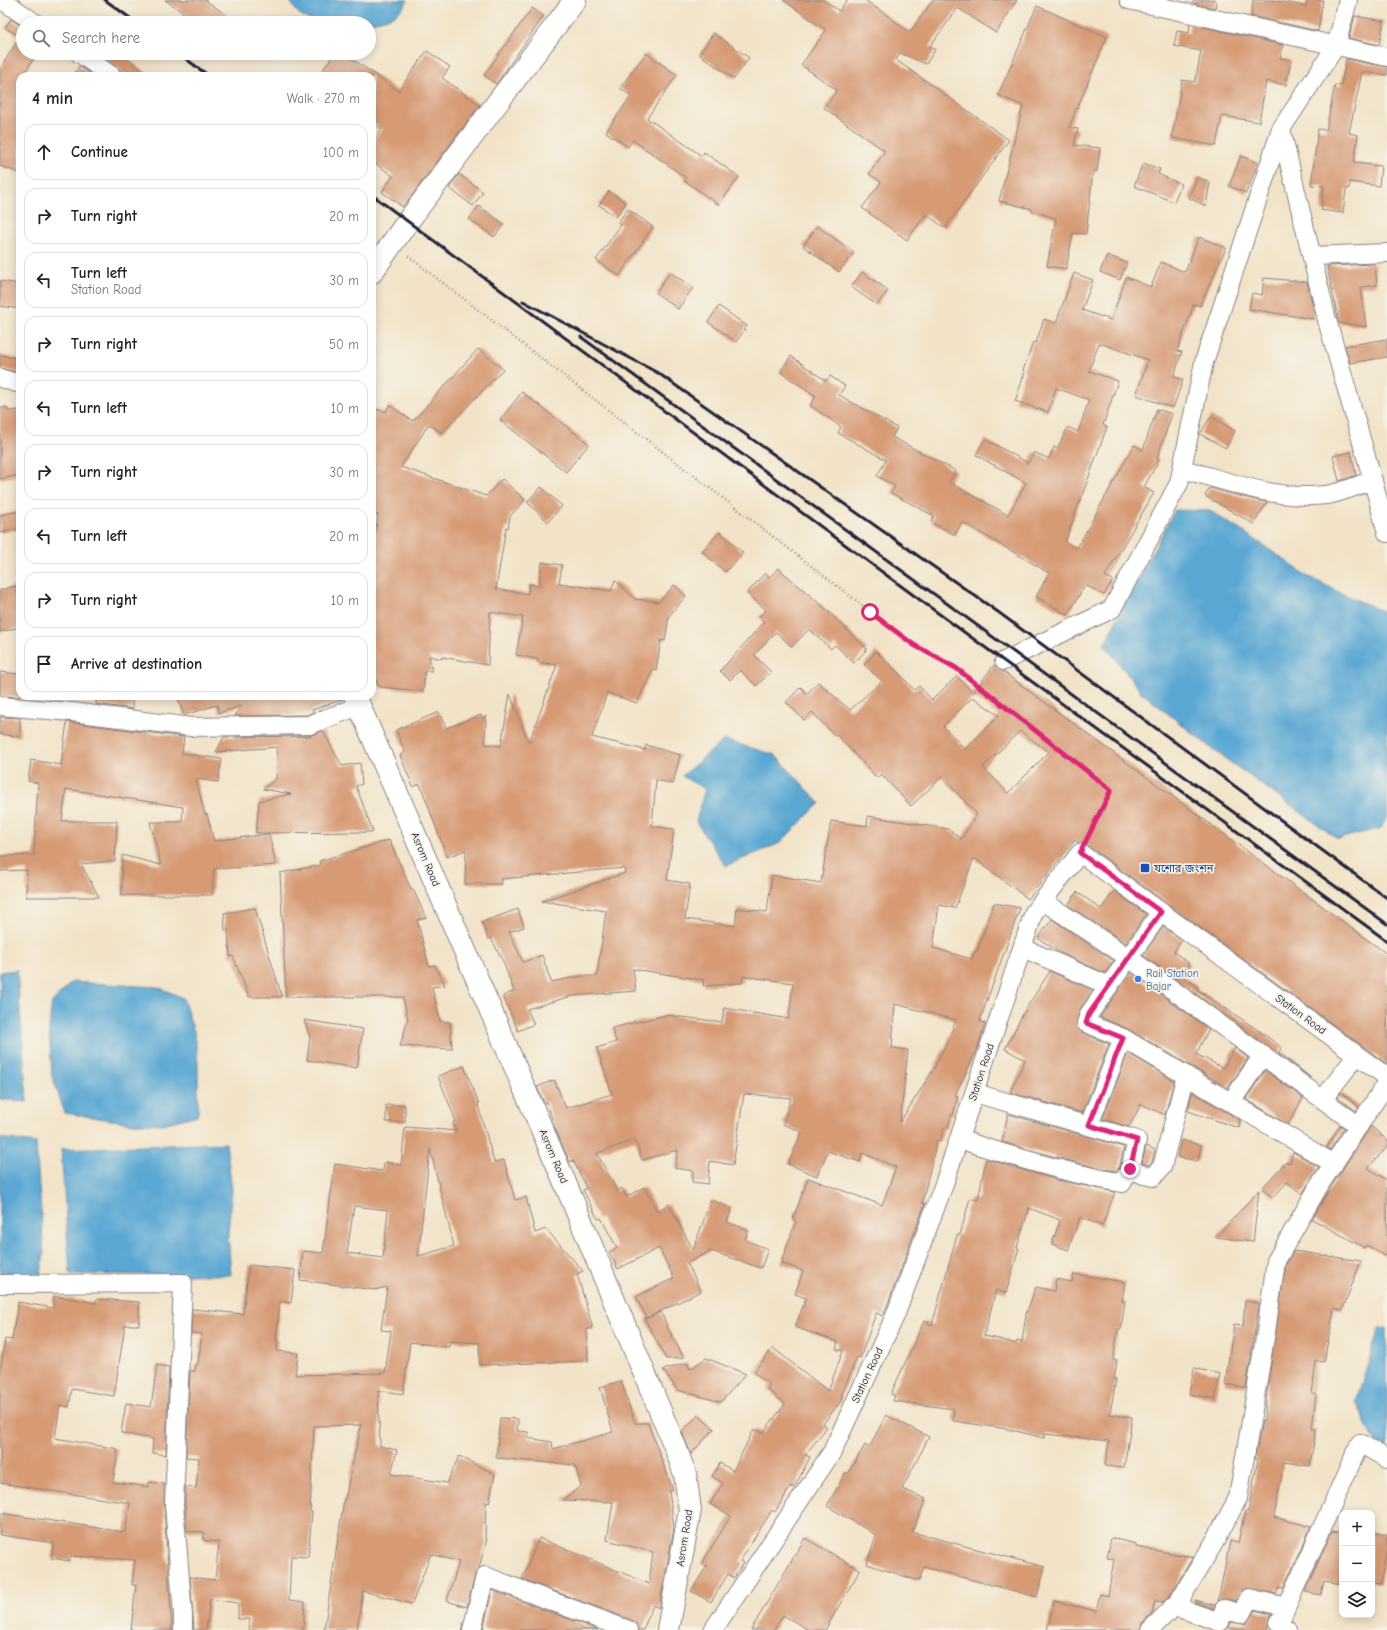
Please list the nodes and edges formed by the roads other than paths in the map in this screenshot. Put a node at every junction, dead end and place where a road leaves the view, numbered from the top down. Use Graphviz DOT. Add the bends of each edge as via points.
graph roads {
  1 [pos="2,0"];
  2 [pos="575,0"];
  3 [pos="1129,0"];
  4 [pos="1348,0"];
  5 [pos="25,16"];
  6 [pos="1336,46"];
  7 [pos="1387,57"];
  8 [pos="89,60"];
  9 [pos="106,72"];
  10 [pos="1281,129"];
  11 [pos="1387,253"];
  12 [pos="1312,256"];
  13 [pos="376,266"];
  14 [pos="0,378"];
  15 [pos="16,383"];
  16 [pos="1182,469"];
  17 [pos="1373,480"];
  18 [pos="1387,533"];
  19 [pos="1004,661"];
  20 [pos="357,701"];
  21 [pos="0,706"];
  22 [pos="1043,901"];
  23 [pos="1161,912"];
  24 [pos="1023,948"];
  25 [pos="1129,958"];
  26 [pos="1109,986"];
  27 [pos="1123,1038"];
  28 [pos="1263,1055"];
  29 [pos="1357,1055"];
  30 [pos="1186,1075"];
  31 [pos="1387,1077"];
  32 [pos="1387,1084"];
  33 [pos="974,1093"];
  34 [pos="1323,1099"];
  35 [pos="1231,1102"];
  36 [pos="1089,1125"];
  37 [pos="1359,1126"];
  38 [pos="959,1139"];
  39 [pos="1334,1164"];
  40 [pos="1130,1169"];
  41 [pos="0,1284"];
  42 [pos="1387,1459"];
  43 [pos="1174,1606"];
  44 [pos="1286,1607"];
  45 [pos="183,1630"];
  46 [pos="472,1630"];
  47 [pos="628,1630"];
  48 [pos="668,1630"];
  49 [pos="713,1630"];
  50 [pos="1150,1630"];
  51 [pos="1288,1630"];
  1 -- 5 [label="street"];
  2 -- 13 [label="street"];
  3 -- 6 [label="street"];
  4 -- 6 [label="street"];
  6 -- 7 [label="street"];
  6 -- 10 [label="street"];
  8 -- 9 [label="street"];
  10 -- 12 [label="street"];
  10 -- 16 [label="street" via="1204,362"];
  11 -- 12 [label="street"];
  12 -- 17 [label="street" via="1327,320"];
  14 -- 15 [label="street"];
  16 -- 17 [label="street" via="1276,494 1303,496 1328,494"];
  16 -- 19 [label="street" via="1179,483 1112,608"];
  17 -- 18 [label="street"];
  20 -- 21 [label="street" via="309,725 191,727"];
  20 -- 48 [label="street, Asrom Road" via="564,1178 685,1474 690,1510"];
  22 -- 23 [label="street, Station Road" via="1080,853"];
  22 -- 24 [label="street, Station Road" via="1034,912"];
  22 -- 25 [label="street"];
  23 -- 25 [label="street"];
  23 -- 29 [label="street, Station Road"];
  24 -- 26 [label="street"];
  24 -- 33 [label="street, Station Road"];
  25 -- 26 [label="street"];
  25 -- 28 [label="street"];
  26 -- 27 [label="street" via="1089,1014 1086,1023"];
  27 -- 30 [label="street"];
  27 -- 36 [label="street"];
  28 -- 34 [label="street"];
  28 -- 35 [label="street"];
  29 -- 31 [label="street, Station Road"];
  29 -- 34 [label="street"];
  30 -- 35 [label="street"];
  30 -- 40 [label="street" via="1162,1168 1153,1177 1144,1176"];
  32 -- 37 [label="street"];
  33 -- 36 [label="street"];
  33 -- 38 [label="street, Station Road"];
  34 -- 37 [label="street"];
  35 -- 39 [label="street"];
  36 -- 40 [label="street" via="1137,1140"];
  37 -- 39 [label="street"];
  38 -- 40 [label="street" via="1079,1175 1122,1183"];
  38 -- 49 [label="street, Station Road" via="895,1316 832,1452"];
  39 -- 43 [label="street" via="1276,1260 1238,1498"];
  41 -- 45 [label="street" via="183,1283 174,1505"];
  42 -- 44 [label="street" via="1360,1442"];
  43 -- 44 [label="street" via="1220,1622 1224,1609 1241,1614 1249,1598"];
  43 -- 50 [label="street"];
  44 -- 51 [label="street" via="1279,1623"];
  46 -- 47 [label="street" via="485,1576"];
}
